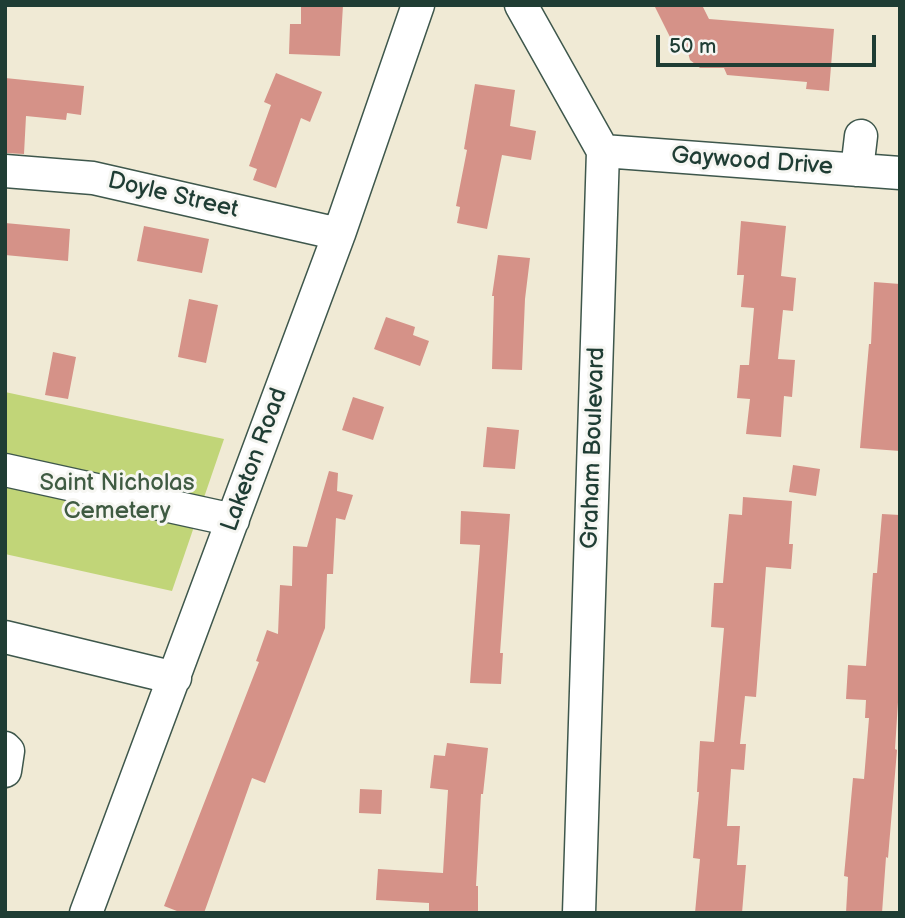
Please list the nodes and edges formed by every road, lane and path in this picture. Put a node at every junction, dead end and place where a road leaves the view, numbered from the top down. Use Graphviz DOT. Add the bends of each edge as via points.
graph roads {
  1 [pos="418,5"];
  2 [pos="521,5"];
  3 [pos="861,135"];
  4 [pos="603,151"];
  5 [pos="857,170"];
  6 [pos="5,171"];
  7 [pos="900,173"];
  8 [pos="339,234"];
  9 [pos="5,470"];
  10 [pos="233,520"];
  11 [pos="5,637"];
  12 [pos="175,678"];
  13 [pos="5,748"];
  14 [pos="5,771"];
  15 [pos="86,913"];
  16 [pos="579,913"];
  1 -- 8 [label="street, Laketon Road"];
  2 -- 4 [label="street"];
  3 -- 5 [label="street"];
  4 -- 5 [label="street, Gaywood Drive"];
  4 -- 16 [label="street, Graham Boulevard"];
  5 -- 7 [label="street, Gaywood Drive"];
  6 -- 8 [label="street, Doyle Street" via="93,178"];
  8 -- 10 [label="street, Laketon Road"];
  9 -- 10 [label="street"];
  10 -- 12 [label="street, Laketon Road"];
  11 -- 12 [label="street"];
  12 -- 15 [label="street, Laketon Road"];
  13 -- 14 [label="street"];
}
